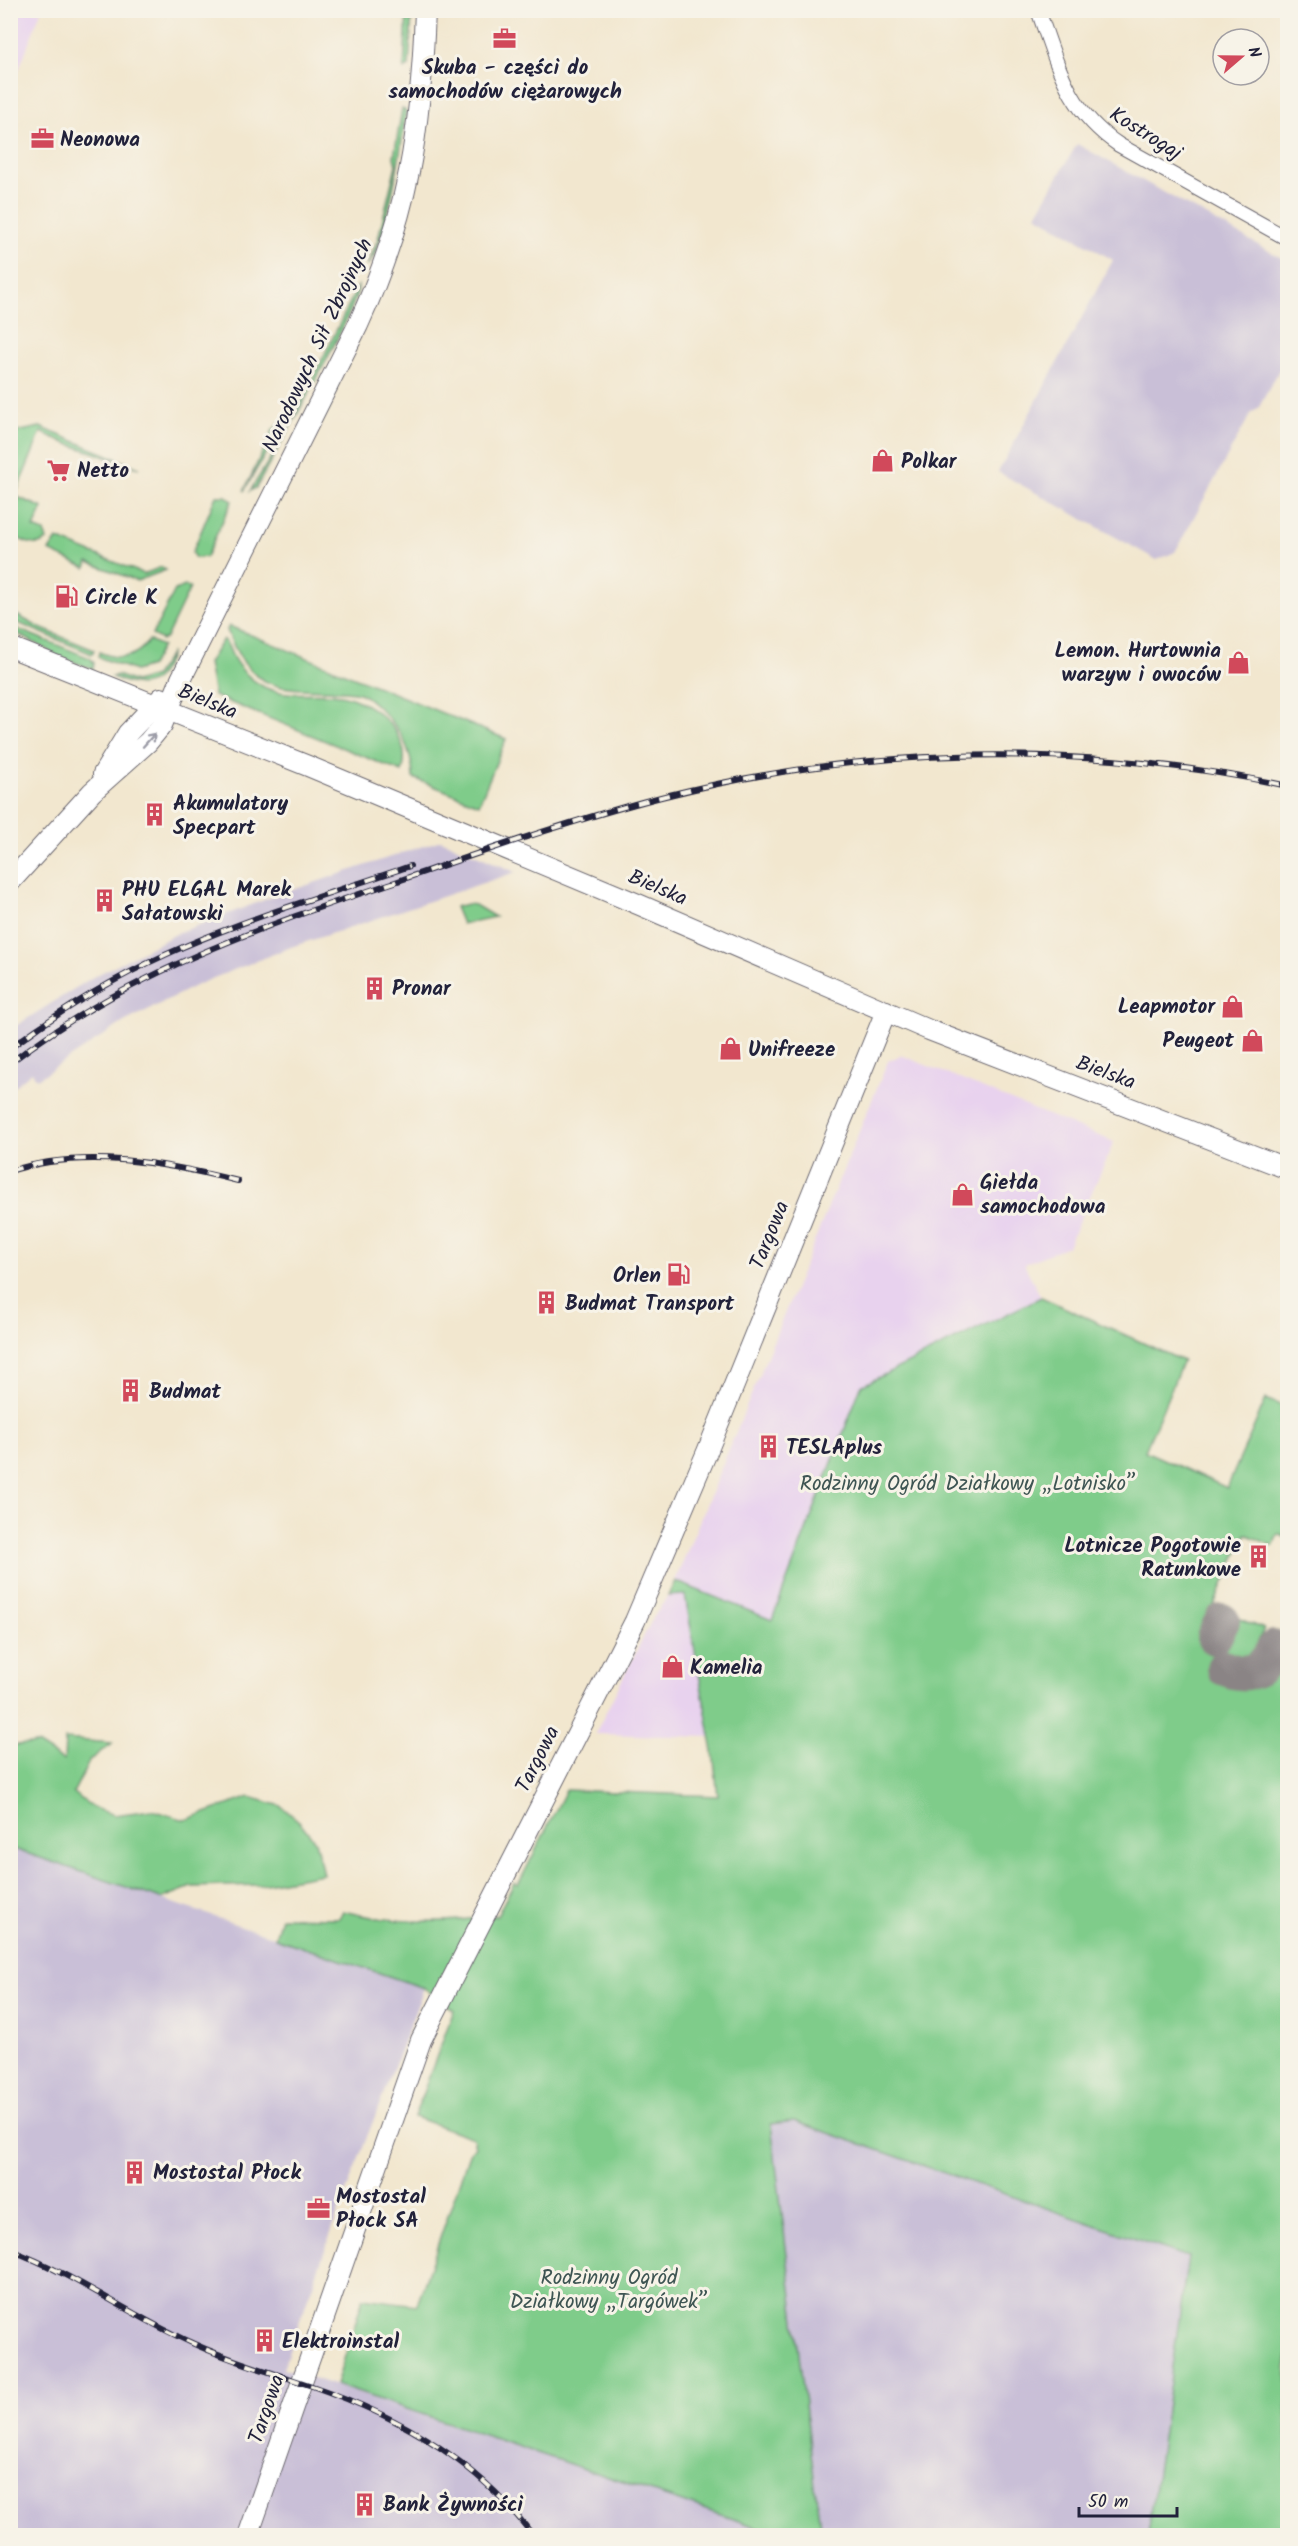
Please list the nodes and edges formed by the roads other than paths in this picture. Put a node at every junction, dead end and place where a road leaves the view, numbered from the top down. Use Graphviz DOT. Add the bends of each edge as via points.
graph roads {
  1 [pos="425,10"];
  2 [pos="1038,10"];
  3 [pos="1287,239"];
  4 [pos="10,647"];
  5 [pos="161,708"];
  6 [pos="10,882"];
  7 [pos="885,1011"];
  8 [pos="1287,1169"];
  9 [pos="248,2535"];
  1 -- 5 [label="street, Narodowych Sił Zbrojnych" via="418,125 401,212 384,266 342,358 180,679"];
  2 -- 3 [label="street, Kostrogaj" via="1065,85 1080,111 1096,128 1119,145"];
  4 -- 5 [label="street, Bielska"];
  5 -- 6 [label="street, Narodowych Sił Zbrojnych" via="148,742 92,792"];
  5 -- 7 [label="street, Bielska" via="500,846"];
  7 -- 8 [label="street, Bielska"];
  7 -- 9 [label="street, Targowa" via="635,1621 417,2050"];
}
